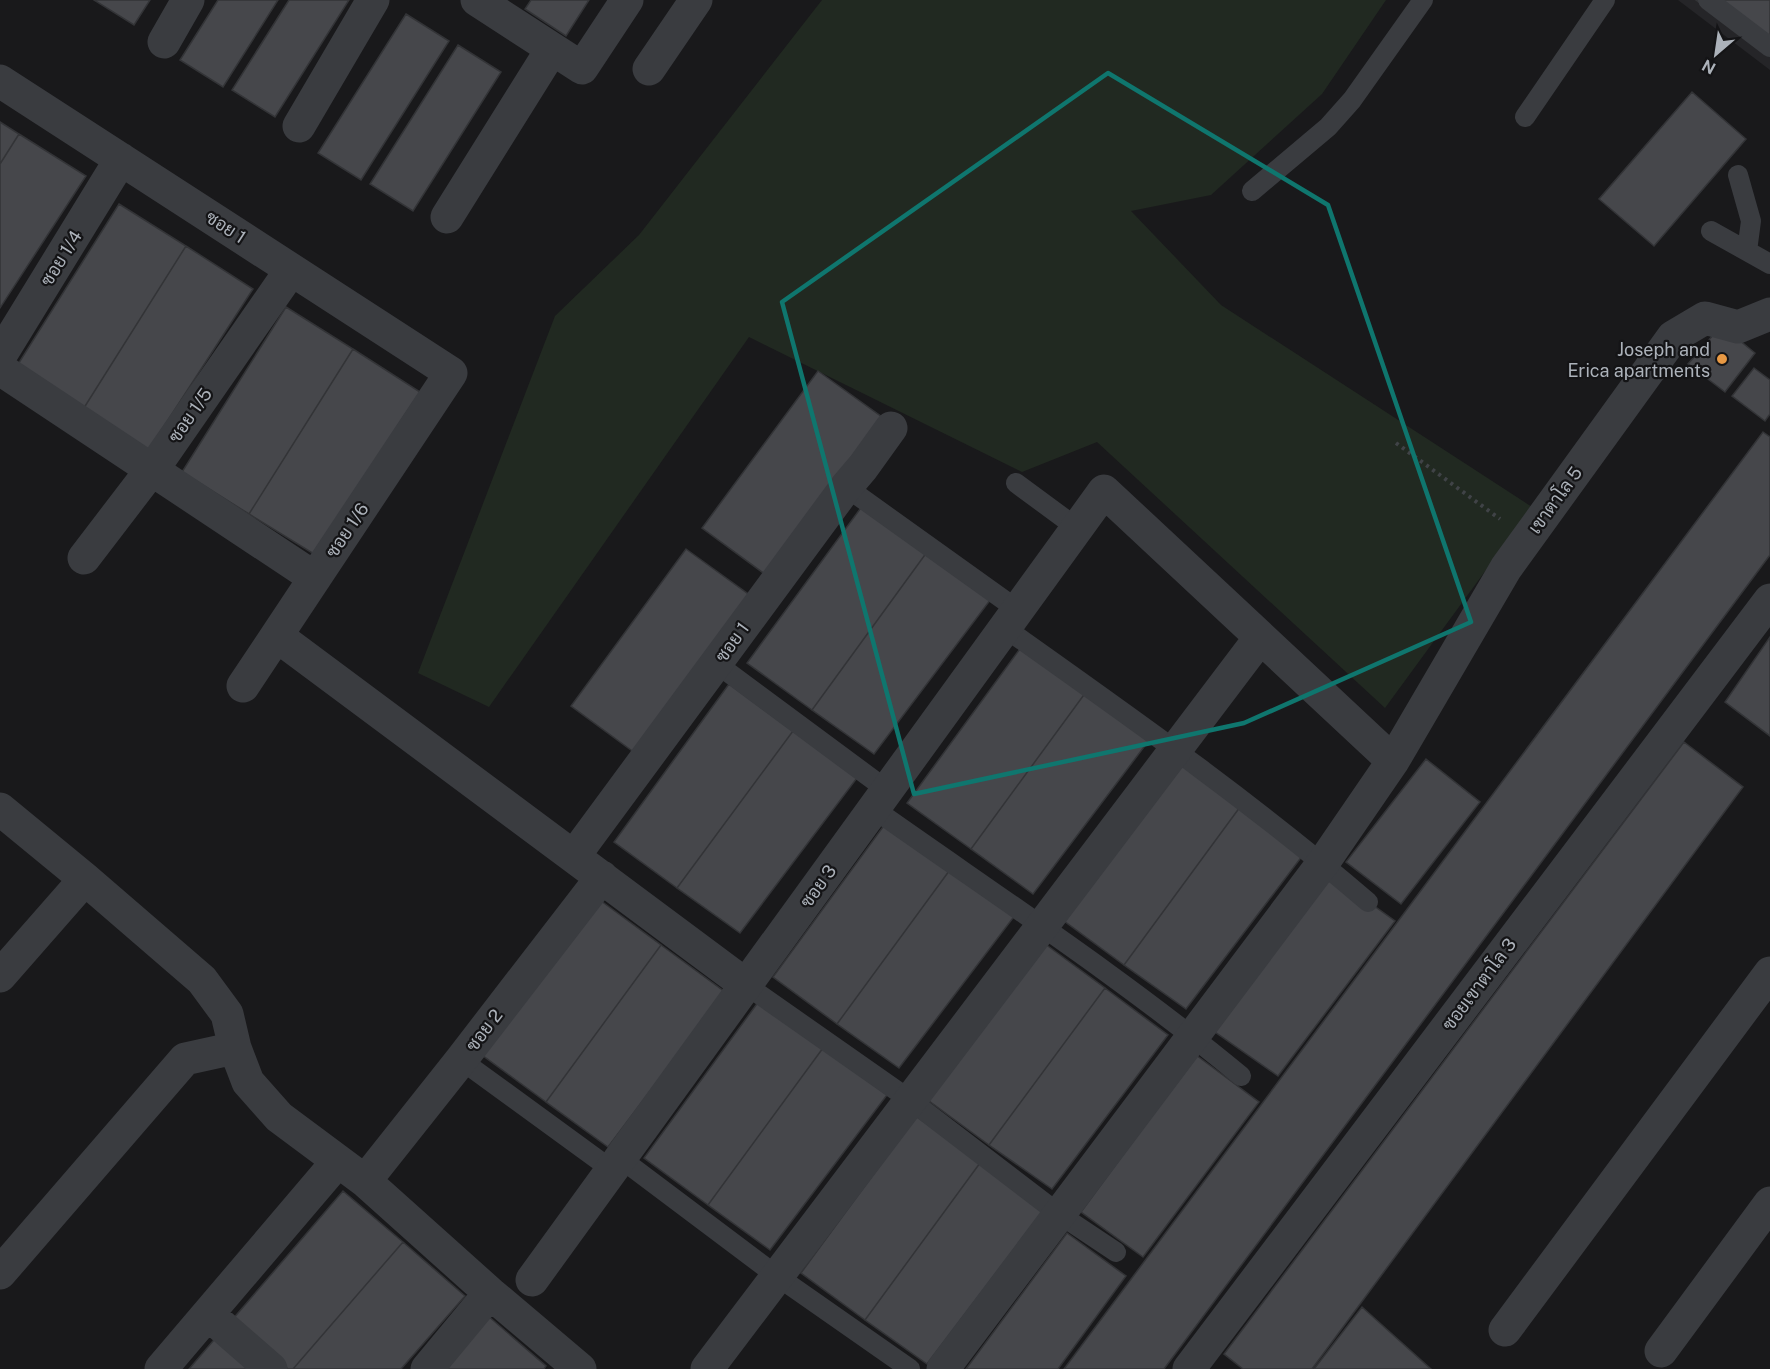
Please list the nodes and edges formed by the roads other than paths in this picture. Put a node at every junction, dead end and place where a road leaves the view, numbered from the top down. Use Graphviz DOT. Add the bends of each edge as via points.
graph roads {
  1 [pos="188,0"];
  2 [pos="373,0"];
  3 [pos="477,0"];
  4 [pos="627,0"];
  5 [pos="696,0"];
  6 [pos="1423,0"];
  7 [pos="1605,0"];
  8 [pos="1708,0"];
  9 [pos="164,42"];
  10 [pos="1770,47"];
  11 [pos="552,49"];
  12 [pos="649,69"];
  13 [pos="0,81"];
  14 [pos="1525,117"];
  15 [pos="299,126"];
  16 [pos="121,159"];
  17 [pos="1738,176"];
  18 [pos="1252,191"];
  19 [pos="447,217"];
  20 [pos="1711,231"];
  21 [pos="1747,251"];
  22 [pos="1770,264"];
  23 [pos="291,270"];
  24 [pos="1755,327"];
  25 [pos="0,356"];
  26 [pos="0,369"];
  27 [pos="451,373"];
  28 [pos="891,428"];
  29 [pos="152,470"];
  30 [pos="1016,483"];
  31 [pos="846,487"];
  32 [pos="1077,528"];
  33 [pos="84,558"];
  34 [pos="315,578"];
  35 [pos="1770,600"];
  36 [pos="1012,619"];
  37 [pos="277,636"];
  38 [pos="1260,638"];
  39 [pos="717,664"];
  40 [pos="243,686"];
  41 [pos="1176,749"];
  42 [pos="1393,761"];
  43 [pos="880,800"];
  44 [pos="0,809"];
  45 [pos="574,856"];
  46 [pos="1323,863"];
  47 [pos="602,877"];
  48 [pos="85,879"];
  49 [pos="1368,902"];
  50 [pos="1041,926"];
  51 [pos="1770,973"];
  52 [pos="0,976"];
  53 [pos="746,985"];
  54 [pos="1192,1036"];
  55 [pos="235,1048"];
  56 [pos="461,1060"];
  57 [pos="1241,1076"];
  58 [pos="910,1100"];
  59 [pos="338,1161"];
  60 [pos="616,1164"];
  61 [pos="364,1181"];
  62 [pos="1770,1203"];
  63 [pos="1059,1214"];
  64 [pos="1116,1252"];
  65 [pos="0,1273"];
  66 [pos="777,1276"];
  67 [pos="532,1280"];
  68 [pos="490,1293"];
  69 [pos="208,1314"];
  70 [pos="1505,1330"];
  71 [pos="1661,1351"];
  72 [pos="1203,1364"];
  73 [pos="161,1369"];
  74 [pos="271,1369"];
  75 [pos="427,1369"];
  76 [pos="580,1369"];
  77 [pos="707,1369"];
  78 [pos="910,1369"];
  79 [pos="943,1369"];
  1 -- 9 [label="street"];
  2 -- 15 [label="street"];
  3 -- 11 [label="street"];
  4 -- 11 [label="street" via="582,68"];
  5 -- 12 [label="street"];
  6 -- 18 [label="lane" via="1346,107"];
  7 -- 14 [label="lane"];
  8 -- 10 [label="lane"];
  11 -- 19 [label="street"];
  13 -- 16 [label="street, ซอย 1"];
  16 -- 23 [label="street, ซอย 1"];
  16 -- 25 [label="street, ซอย 1/4"];
  17 -- 21 [label="lane" via="1751,221"];
  20 -- 21 [label="lane"];
  21 -- 22 [label="lane"];
  23 -- 27 [label="street, ซอย 1"];
  23 -- 29 [label="street, ซอย 1/5"];
  24 -- 42 [label="street, เขาตาโล 5" via="1705,318 1673,337 1506,568"];
  26 -- 29 [label="street"];
  27 -- 34 [label="street, ซอย 1/6"];
  28 -- 31 [label="street, ซอย 1"];
  29 -- 33 [label="street, ซอย 1/5"];
  29 -- 34 [label="street"];
  30 -- 32 [label="lane"];
  31 -- 36 [label="lane"];
  31 -- 39 [label="street, ซอย 1"];
  32 -- 36 [label="street, ซอย 3"];
  32 -- 38 [label="street, ซอย 3" via="1104,491"];
  34 -- 37 [label="street, ซอย 1/6"];
  35 -- 72 [label="street, ซอยเขาตาโล 3"];
  36 -- 41 [label="lane"];
  36 -- 43 [label="street, ซอย 3"];
  37 -- 40 [label="street, ซอย 1/6"];
  37 -- 45 [label="street"];
  38 -- 41 [label="street"];
  38 -- 42 [label="street"];
  39 -- 43 [label="lane"];
  39 -- 45 [label="street, ซอย 1"];
  41 -- 46 [label="lane"];
  41 -- 50 [label="street"];
  42 -- 46 [label="street, เขาตาโล 5"];
  43 -- 50 [label="lane"];
  43 -- 53 [label="street, ซอย 3"];
  44 -- 48 [label="street"];
  45 -- 47 [label="street"];
  46 -- 49 [label="lane"];
  46 -- 54 [label="street, เขาตาโล 5"];
  47 -- 53 [label="street"];
  47 -- 56 [label="street, ซอย 2"];
  48 -- 52 [label="street"];
  48 -- 55 [label="street" via="202,980 227,1014"];
  50 -- 54 [label="lane"];
  50 -- 58 [label="street"];
  51 -- 70 [label="street"];
  53 -- 58 [label="lane"];
  53 -- 60 [label="street, ซอย 3"];
  54 -- 57 [label="lane"];
  54 -- 63 [label="street, เขาตาโล 5"];
  55 -- 59 [label="street" via="248,1082 279,1117"];
  55 -- 65 [label="street" via="185,1059"];
  56 -- 60 [label="lane"];
  56 -- 61 [label="street, ซอย 2"];
  58 -- 63 [label="lane"];
  58 -- 66 [label="street"];
  59 -- 61 [label="street"];
  59 -- 69 [label="street"];
  60 -- 66 [label="lane"];
  60 -- 67 [label="street, ซอย 3"];
  61 -- 68 [label="street"];
  62 -- 71 [label="street"];
  63 -- 64 [label="lane"];
  63 -- 79 [label="street, เขาตาโล 5"];
  66 -- 77 [label="street"];
  66 -- 78 [label="lane"];
  68 -- 75 [label="street"];
  68 -- 76 [label="street"];
  69 -- 73 [label="street"];
  69 -- 74 [label="street"];
}
